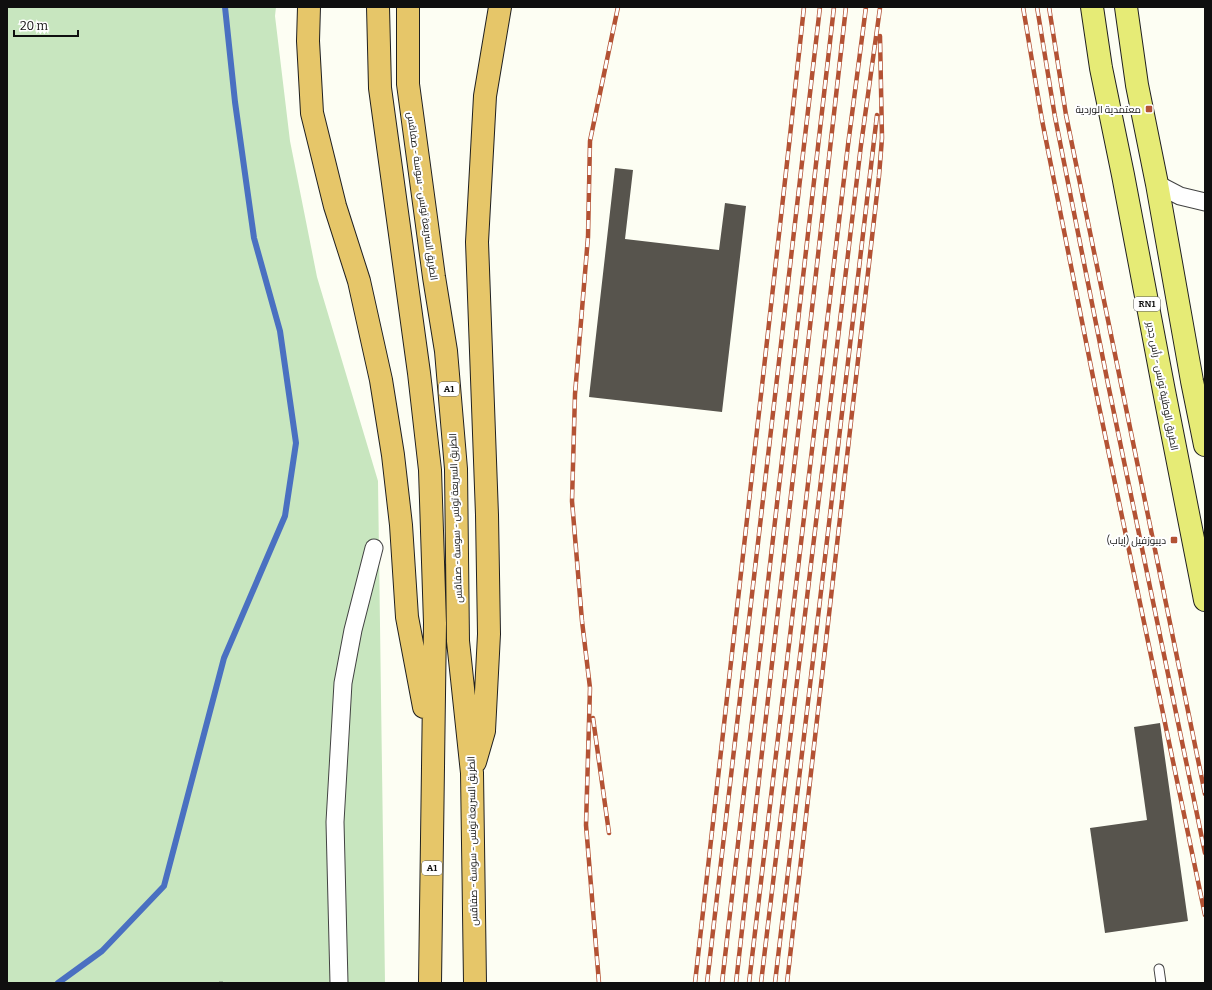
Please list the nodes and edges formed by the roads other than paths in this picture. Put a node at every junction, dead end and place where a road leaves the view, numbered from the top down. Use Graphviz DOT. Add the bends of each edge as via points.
graph roads {
  1 [pos="308,7"];
  2 [pos="378,7"];
  3 [pos="408,7"];
  4 [pos="500,7"];
  5 [pos="1092,7"];
  6 [pos="1126,7"];
  7 [pos="1157,184"];
  8 [pos="1205,202"];
  9 [pos="1198,379"];
  10 [pos="1205,445"];
  11 [pos="374,548"];
  12 [pos="1205,600"];
  13 [pos="433,753"];
  14 [pos="472,773"];
  15 [pos="1159,969"];
  16 [pos="339,983"];
  17 [pos="430,983"];
  18 [pos="475,983"];
  19 [pos="1161,983"];
  1 -- 13 [label="highway" via="312,113 335,206 359,281 382,380 401,525 407,617"];
  2 -- 13 [label="highway, A1" via="380,88 430,470 435,623"];
  3 -- 14 [label="highway, الطريق السريعة تونس - سوسة - صفاقس / A1" via="408,84 446,351 455,461 458,641"];
  4 -- 14 [label="highway" via="485,96 477,242 489,634 484,731"];
  5 -- 12 [label="main road, الطريق الوطنية تونس - رأس جدير / RN1" via="1101,68"];
  6 -- 7 [label="main road" via="1137,85"];
  7 -- 8 [label="street" via="1180,196"];
  7 -- 9 [label="main road"];
  9 -- 10 [label="main road"];
  11 -- 16 [label="street" via="353,630 343,683 335,822"];
  13 -- 17 [label="highway, A1"];
  14 -- 18 [label="highway, الطريق السريعة تونس - سوسة - صفاقس / A1"];
  15 -- 19 [label="lane"];
}
